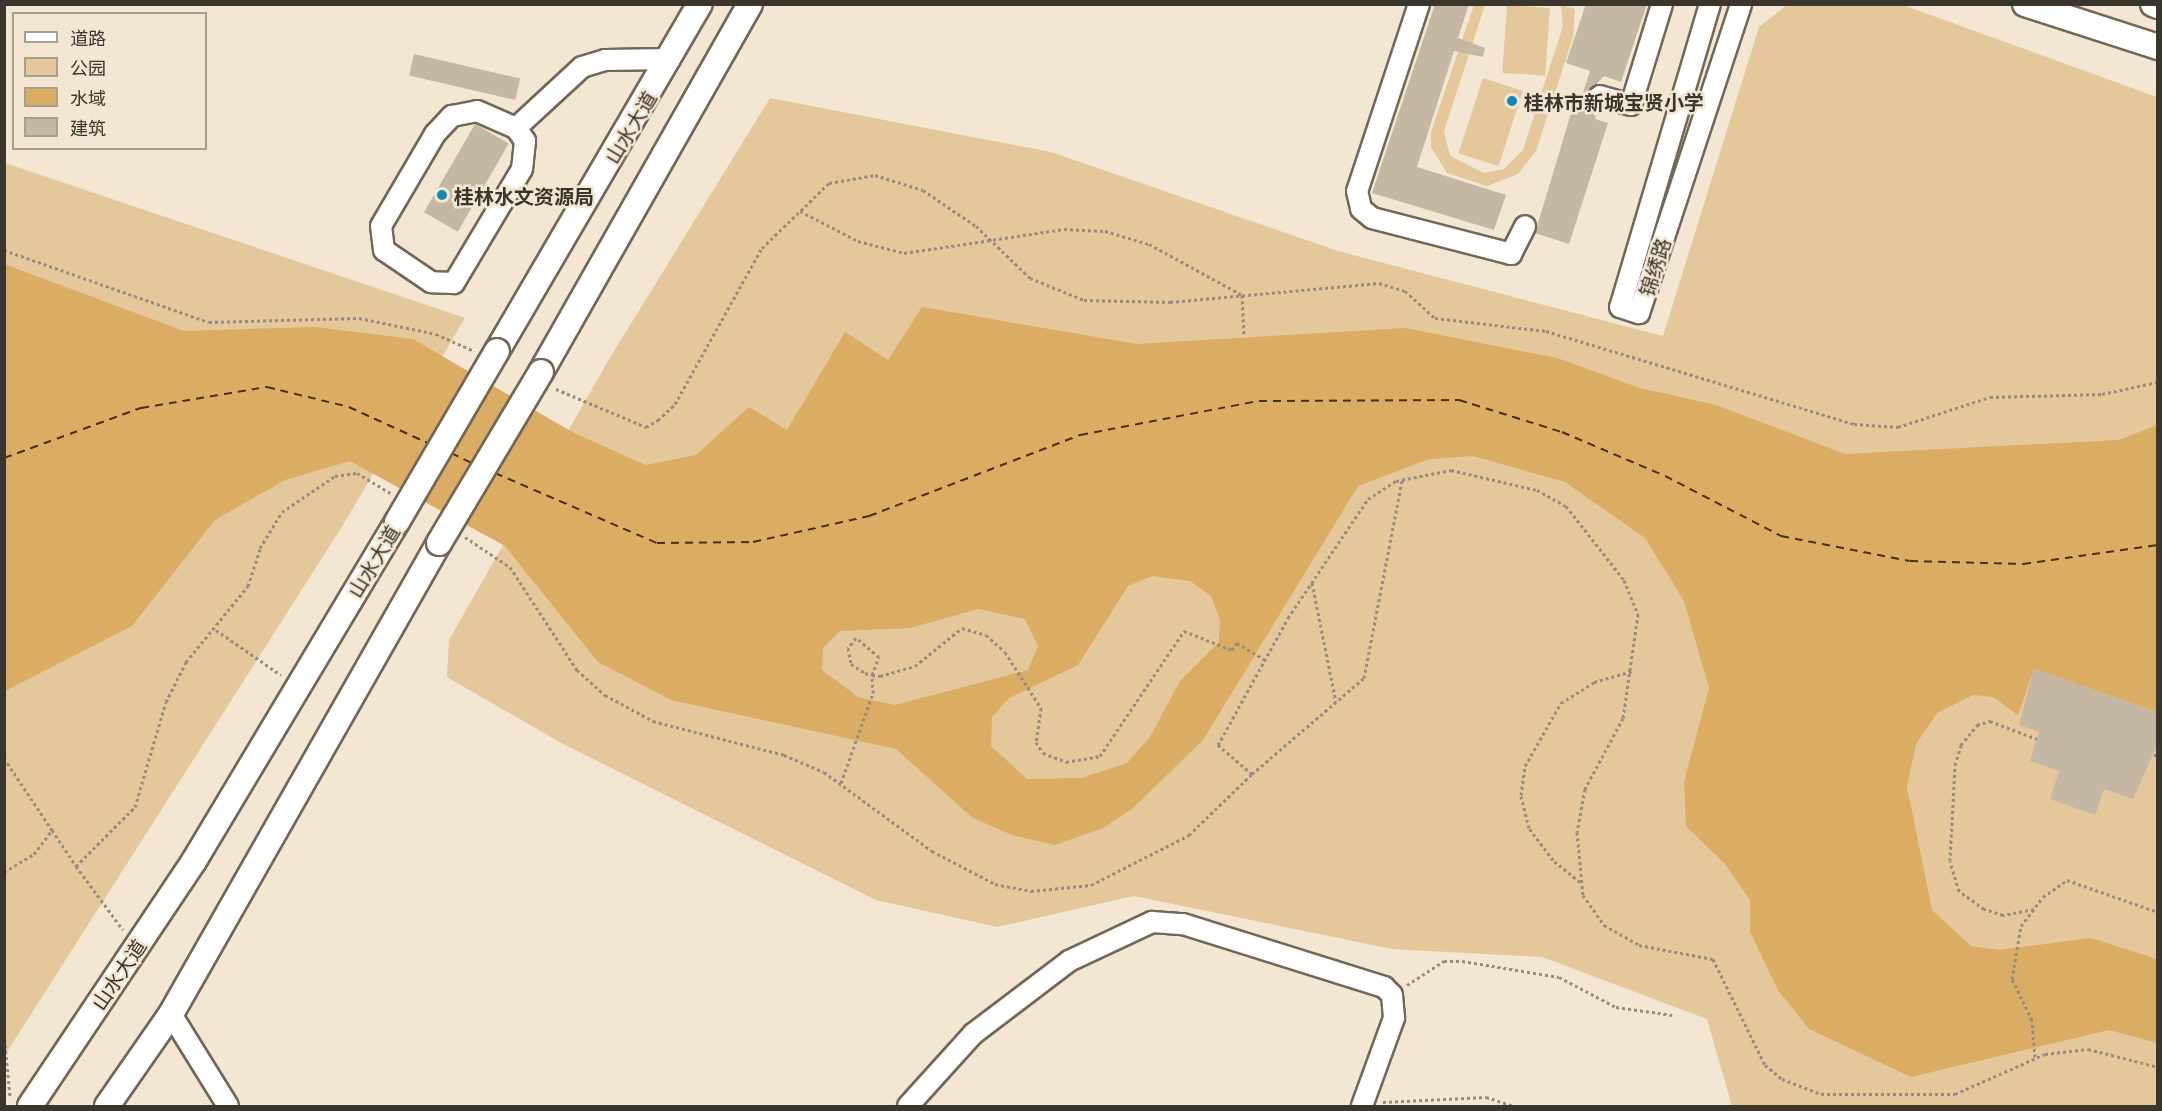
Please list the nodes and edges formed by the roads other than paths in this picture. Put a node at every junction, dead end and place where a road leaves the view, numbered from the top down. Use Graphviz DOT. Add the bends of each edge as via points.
graph roads {
  1 [pos="700,4"];
  2 [pos="750,4"];
  3 [pos="1419,4"];
  4 [pos="1662,4"];
  5 [pos="1710,4"];
  6 [pos="1741,4"];
  7 [pos="2025,4"];
  8 [pos="2157,47"];
  9 [pos="670,59"];
  10 [pos="1600,96"];
  11 [pos="516,128"];
  12 [pos="1525,226"];
  13 [pos="171,1014"];
  14 [pos="1362,1104"];
  15 [pos="30,1107"];
  16 [pos="106,1107"];
  17 [pos="228,1107"];
  18 [pos="908,1107"];
  1 -- 9 [label="main road, 山水大道"];
  2 -- 13 [label="main road, bridge" via="546,379 447,537"];
  3 -- 12 [label="street" via="1357,191 1360,208 1371,218 1511,254"];
  4 -- 10 [label="street" via="1631,105"];
  5 -- 6 [label="street, 锦绣路" via="1620,307 1639,313"];
  7 -- 8 [label="main road"];
  9 -- 11 [label="street" via="605,60 582,67"];
  9 -- 15 [label="main road, 山水大道, bridge" via="487,352 397,522 298,687 136,948"];
  11 -- 11 [label="street" via="477,111 445,121 381,226 384,250 431,282 454,283 522,169 525,141"];
  13 -- 16 [label="main road"];
  13 -- 17 [label="street"];
  14 -- 18 [label="street" via="1394,1018 1392,995 1377,982 1346,971 1183,924 1152,922 1069,961 973,1034"];
}
